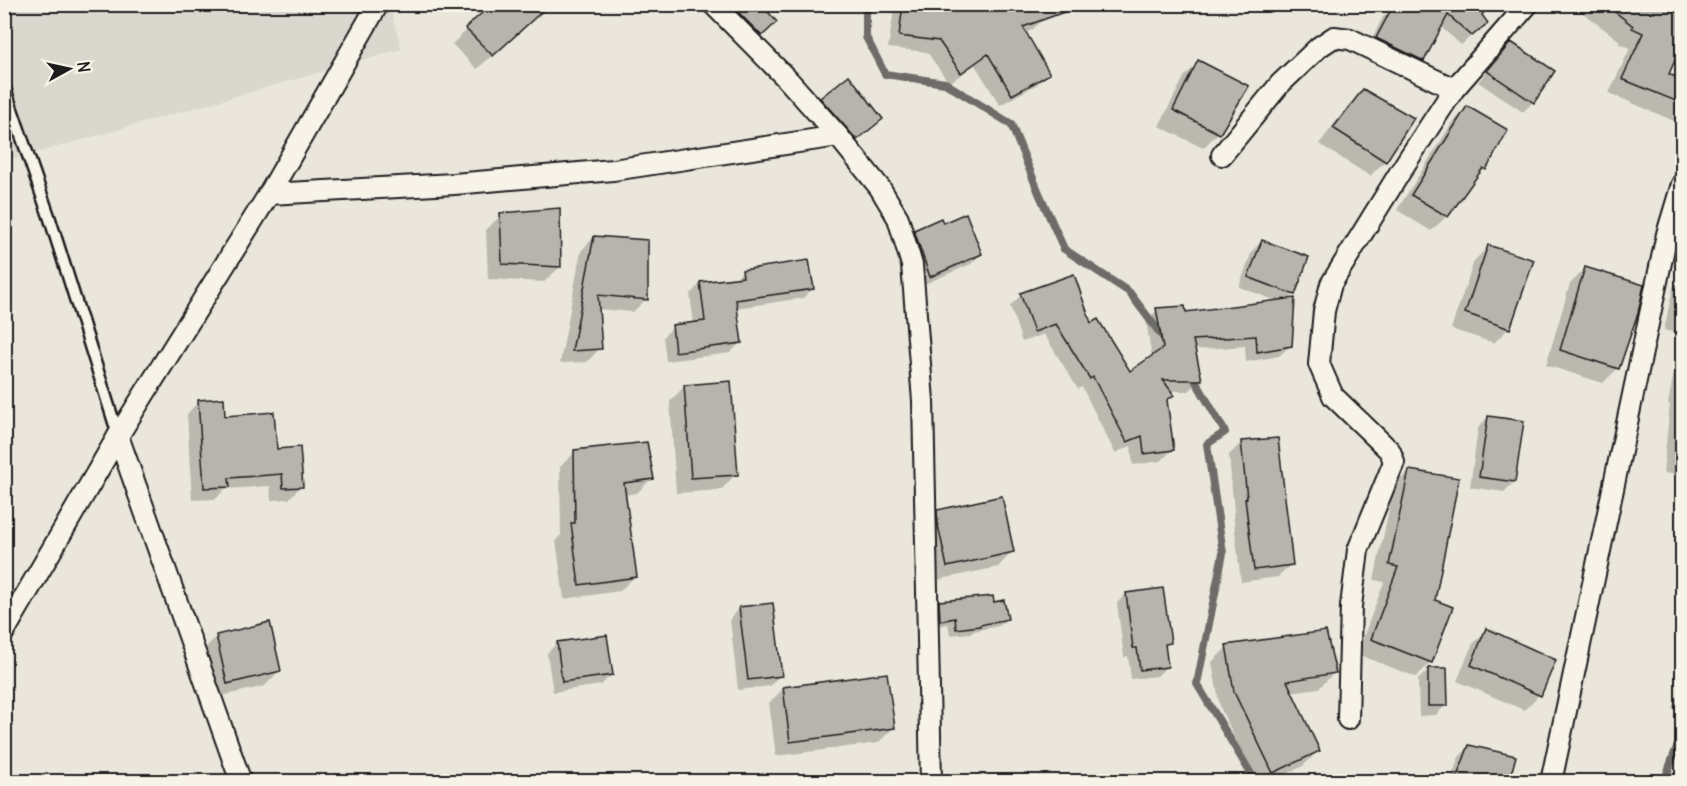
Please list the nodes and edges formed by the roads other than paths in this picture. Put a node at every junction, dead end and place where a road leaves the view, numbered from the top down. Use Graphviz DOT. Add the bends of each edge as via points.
graph roads {
  1 [pos="378,4"];
  2 [pos="713,4"];
  3 [pos="1528,4"];
  4 [pos="4,86"];
  5 [pos="1454,89"];
  6 [pos="838,136"];
  7 [pos="1222,155"];
  8 [pos="1683,183"];
  9 [pos="269,194"];
  10 [pos="118,436"];
  11 [pos="4,632"];
  12 [pos="1348,719"];
  13 [pos="241,782"];
  14 [pos="931,782"];
  15 [pos="1551,782"];
  1 -- 9 [label="street"];
  2 -- 6 [label="street"];
  3 -- 5 [label="street"];
  4 -- 10 [label="lane"];
  5 -- 7 [label="street" via="1350,39 1334,37 1280,84"];
  5 -- 12 [label="street" via="1331,284 1323,311 1319,364 1333,396 1390,451 1394,462 1358,550"];
  6 -- 9 [label="street" via="613,170"];
  6 -- 14 [label="street" via="880,188 898,218 912,265 923,401"];
  8 -- 15 [label="street" via="1667,234"];
  9 -- 10 [label="street"];
  10 -- 11 [label="street"];
  10 -- 13 [label="street"];
}
